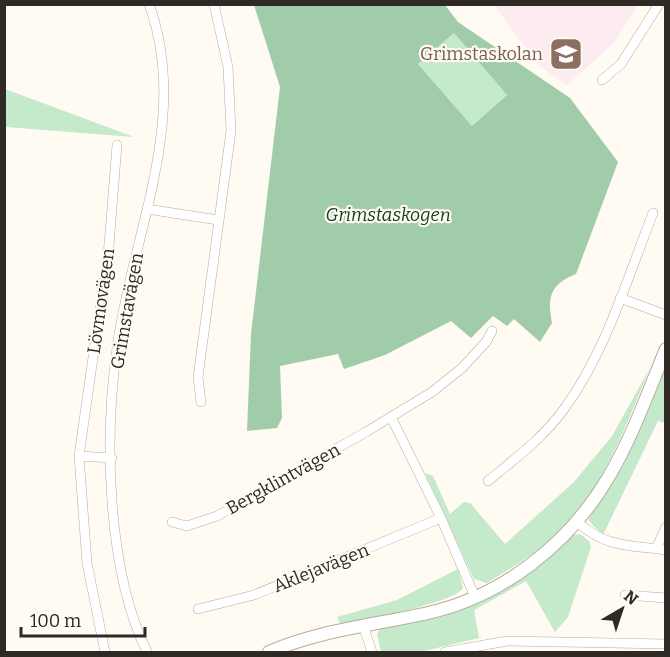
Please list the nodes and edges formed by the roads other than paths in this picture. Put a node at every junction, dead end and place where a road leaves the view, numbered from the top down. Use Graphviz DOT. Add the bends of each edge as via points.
graph roads {
  1 [pos="149,4"];
  2 [pos="214,4"];
  3 [pos="659,4"];
  4 [pos="602,80"];
  5 [pos="117,145"];
  6 [pos="147,209"];
  7 [pos="653,213"];
  8 [pos="218,220"];
  9 [pos="620,298"];
  10 [pos="666,315"];
  11 [pos="492,331"];
  12 [pos="666,350"];
  13 [pos="201,402"];
  14 [pos="391,417"];
  15 [pos="79,456"];
  16 [pos="112,458"];
  17 [pos="488,481"];
  18 [pos="441,518"];
  19 [pos="172,522"];
  20 [pos="577,522"];
  21 [pos="666,527"];
  22 [pos="661,549"];
  23 [pos="625,595"];
  24 [pos="475,597"];
  25 [pos="666,597"];
  26 [pos="198,609"];
  27 [pos="363,625"];
  28 [pos="507,641"];
  29 [pos="600,642"];
  30 [pos="666,644"];
  31 [pos="105,652"];
  32 [pos="147,652"];
  33 [pos="269,652"];
  34 [pos="372,652"];
  35 [pos="445,652"];
  36 [pos="511,652"];
  37 [pos="603,652"];
  1 -- 6 [label="street, Grimstavägen" via="157,27 165,79 164,121"];
  2 -- 8 [label="street" via="228,67 231,132"];
  3 -- 4 [label="street" via="621,64"];
  5 -- 15 [label="street, Lövmovägen" via="109,244"];
  6 -- 8 [label="street"];
  6 -- 16 [label="street, Grimstavägen" via="117,348"];
  7 -- 9 [label="street"];
  8 -- 13 [label="street" via="198,377"];
  9 -- 10 [label="street"];
  9 -- 17 [label="street" via="590,369 564,410 527,449"];
  11 -- 14 [label="street, Bergklintvägen" via="462,368"];
  12 -- 20 [label="street" via="608,478"];
  14 -- 18 [label="street"];
  14 -- 19 [label="street, Bergklintvägen" via="217,516 187,526"];
  15 -- 16 [label="street"];
  15 -- 31 [label="street, Lövmovägen" via="87,564"];
  16 -- 32 [label="street, Grimstavägen" via="114,530 121,582 133,625"];
  18 -- 24 [label="street"];
  18 -- 26 [label="street, Aklejavägen" via="254,595"];
  20 -- 22 [label="street" via="606,542"];
  20 -- 24 [label="street" via="518,574"];
  21 -- 22 [label="street"];
  23 -- 25 [label="street"];
  24 -- 27 [label="street" via="430,612"];
  27 -- 33 [label="street"];
  27 -- 34 [label="street"];
  28 -- 29 [label="street"];
  28 -- 35 [label="street"];
  28 -- 36 [label="street"];
  29 -- 30 [label="street"];
  29 -- 37 [label="street"];
}
